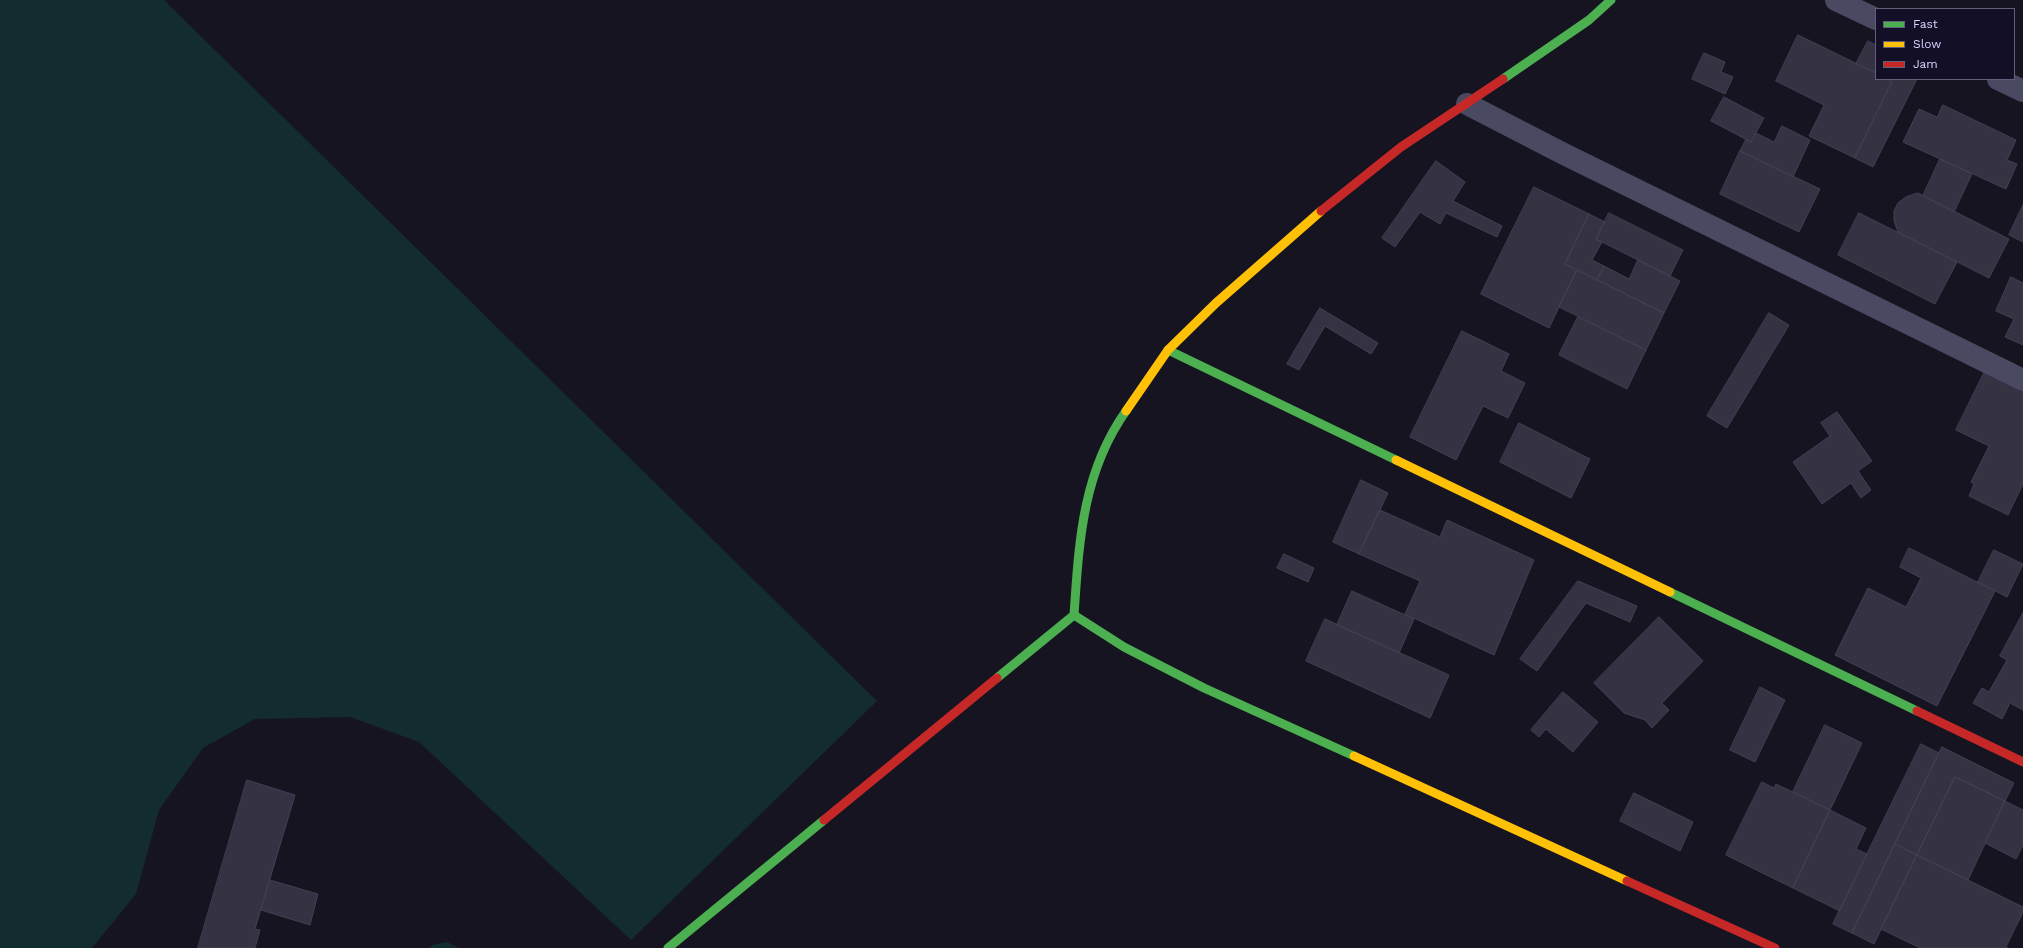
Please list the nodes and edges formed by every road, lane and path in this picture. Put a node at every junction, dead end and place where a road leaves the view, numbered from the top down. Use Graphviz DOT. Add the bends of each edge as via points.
graph roads {
  1 [pos="1611,0"];
  2 [pos="1836,0"];
  3 [pos="1875,19"];
  4 [pos="2000,80"];
  5 [pos="2023,91"];
  6 [pos="1467,104"];
  7 [pos="1168,350"];
  8 [pos="2023,380"];
  9 [pos="1074,615"];
  10 [pos="2023,762"];
  11 [pos="668,948"];
  12 [pos="1775,948"];
  1 -- 6 [label="street" via="1589,20"];
  2 -- 3 [label="street"];
  4 -- 5 [label="street"];
  6 -- 7 [label="street" via="1401,147 1341,194 1216,302"];
  6 -- 8 [label="street"];
  7 -- 9 [label="street" via="1117,423 1098,465 1086,500 1079,543"];
  7 -- 10 [label="street"];
  9 -- 11 [label="street"];
  9 -- 12 [label="street" via="1124,647 1204,688"];
}
